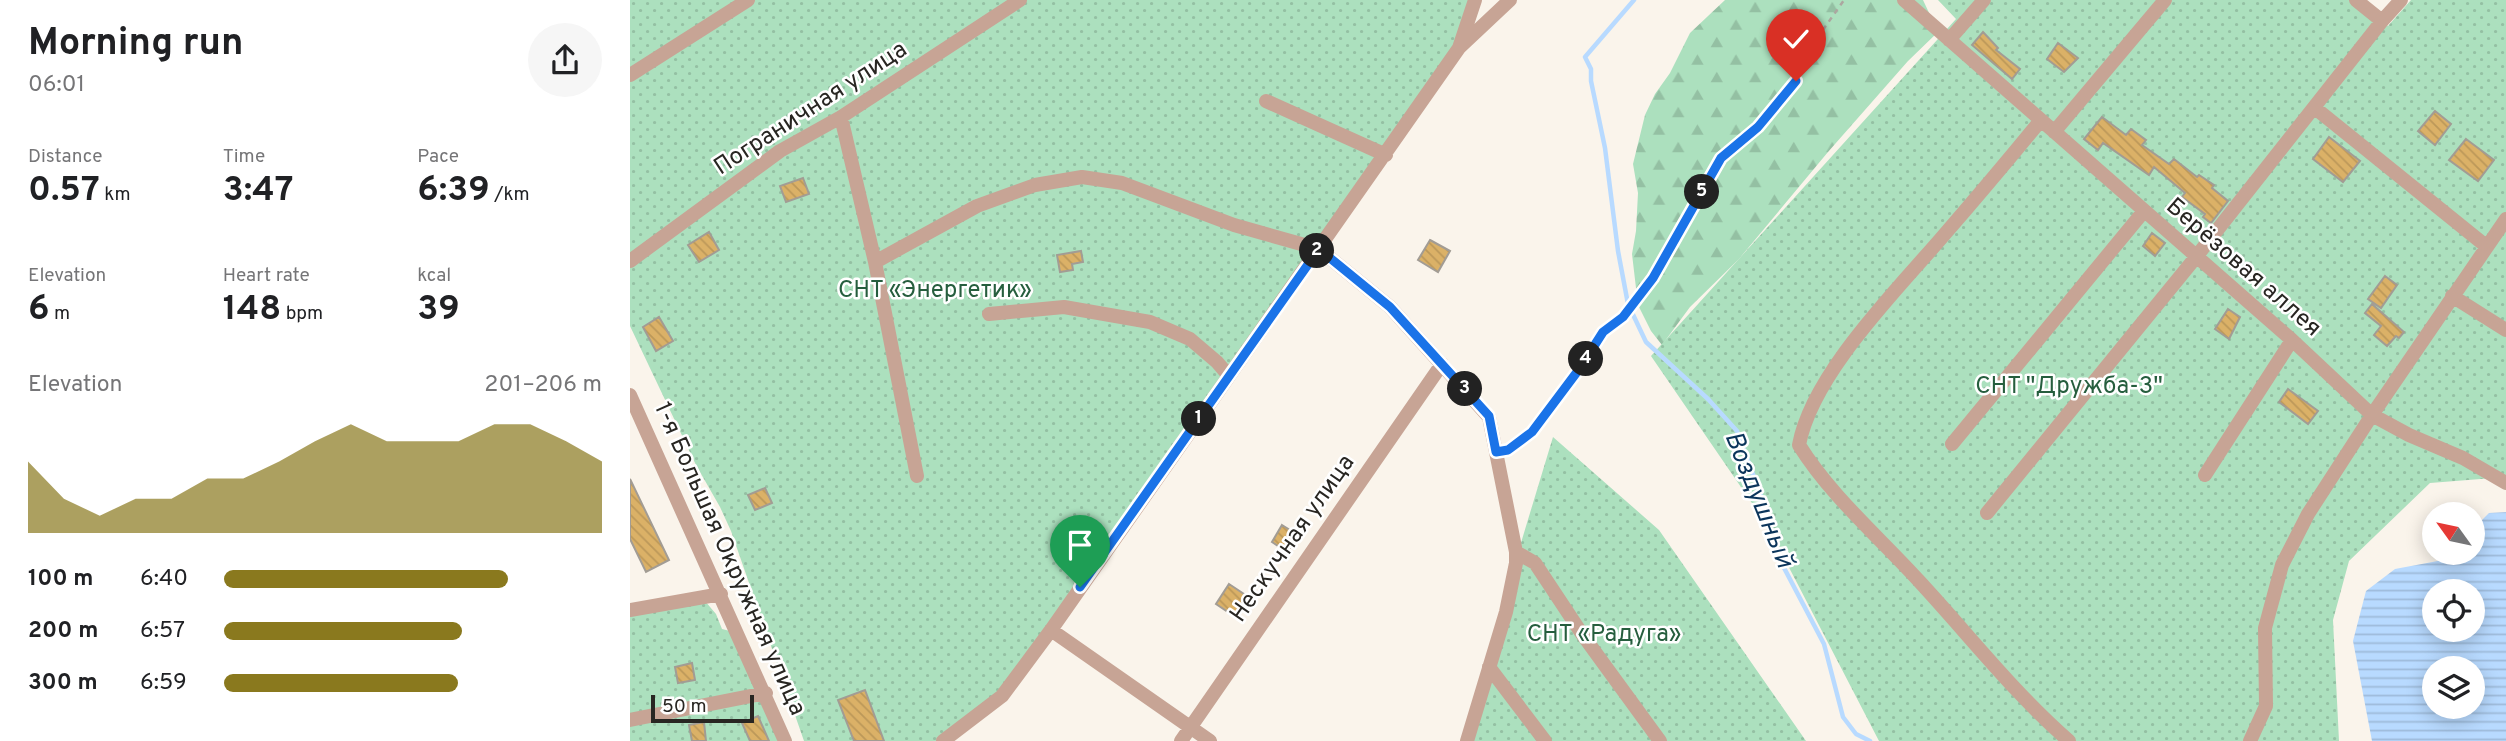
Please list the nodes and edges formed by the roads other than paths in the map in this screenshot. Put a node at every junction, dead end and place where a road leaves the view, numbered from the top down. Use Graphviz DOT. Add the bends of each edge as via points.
graph roads {
  1 [pos="748,0"];
  2 [pos="1020,0"];
  3 [pos="1475,0"];
  4 [pos="1510,0"];
  5 [pos="1903,0"];
  6 [pos="1984,0"];
  7 [pos="2165,0"];
  8 [pos="2356,0"];
  9 [pos="2401,0"];
  10 [pos="2382,21"];
  11 [pos="1949,40"];
  12 [pos="1459,48"];
  13 [pos="630,75"];
  14 [pos="1266,101"];
  15 [pos="2315,108"];
  16 [pos="841,117"];
  17 [pos="2041,120"];
  18 [pos="2054,132"];
  19 [pos="1386,155"];
  20 [pos="2144,211"];
  21 [pos="2506,219"];
  22 [pos="2486,246"];
  23 [pos="1319,249"];
  24 [pos="2196,257"];
  25 [pos="630,261"];
  26 [pos="876,262"];
  27 [pos="2452,296"];
  28 [pos="989,314"];
  29 [pos="2506,330"];
  30 [pos="2292,340"];
  31 [pos="1442,364"];
  32 [pos="1229,376"];
  33 [pos="630,395"];
  34 [pos="2372,415"];
  35 [pos="1952,444"];
  36 [pos="2205,475"];
  37 [pos="917,476"];
  38 [pos="2506,483"];
  39 [pos="1987,513"];
  40 [pos="1516,552"];
  41 [pos="720,594"];
  42 [pos="630,610"];
  43 [pos="1051,630"];
  44 [pos="1489,667"];
  45 [pos="766,693"];
  46 [pos="630,720"];
  47 [pos="1191,728"];
  48 [pos="785,741"];
  49 [pos="943,741"];
  50 [pos="1181,741"];
  51 [pos="1210,741"];
  52 [pos="1466,741"];
  53 [pos="1545,741"];
  54 [pos="1660,741"];
  55 [pos="2069,741"];
  56 [pos="2249,741"];
  1 -- 13 [label="street"];
  2 -- 16 [label="street, Пограничная улица"];
  3 -- 12 [label="street"];
  4 -- 12 [label="street"];
  5 -- 11 [label="street, Берёзовая аллея"];
  6 -- 11 [label="street"];
  7 -- 18 [label="street"];
  8 -- 10 [label="street"];
  9 -- 10 [label="street"];
  10 -- 15 [label="street"];
  11 -- 17 [label="street, Берёзовая аллея"];
  12 -- 19 [label="street"];
  14 -- 19 [label="street"];
  15 -- 22 [label="street"];
  15 -- 24 [label="street"];
  16 -- 25 [label="street, Пограничная улица" via="780,151"];
  16 -- 26 [label="street"];
  17 -- 18 [label="street, Берёзовая аллея"];
  17 -- 55 [label="street" via="1836,365 1811,406 1799,446 1814,470"];
  18 -- 20 [label="street, Берёзовая аллея"];
  19 -- 23 [label="street"];
  20 -- 24 [label="street, Берёзовая аллея"];
  20 -- 35 [label="street"];
  21 -- 22 [label="street"];
  22 -- 27 [label="street"];
  23 -- 26 [label="street" via="1234,225 1122,183 1082,177 1035,185 977,206"];
  23 -- 31 [label="street" via="1390,307"];
  23 -- 32 [label="street"];
  24 -- 30 [label="street, Берёзовая аллея"];
  24 -- 39 [label="street"];
  26 -- 37 [label="street"];
  27 -- 29 [label="street"];
  27 -- 34 [label="street"];
  28 -- 32 [label="street" via="1063,307 1150,322 1190,339"];
  30 -- 34 [label="street, Берёзовая аллея"];
  30 -- 36 [label="street"];
  31 -- 40 [label="street" via="1489,416"];
  31 -- 47 [label="street, Нескучная улица"];
  32 -- 43 [label="street"];
  33 -- 41 [label="street, 1-я Большая Окружная улица"];
  34 -- 38 [label="street, Берёзовая аллея"];
  34 -- 56 [label="street" via="2308,514 2282,565 2265,628 2266,706"];
  40 -- 44 [label="street" via="1506,612"];
  40 -- 54 [label="street" via="1535,563"];
  41 -- 42 [label="street"];
  41 -- 45 [label="street, 1-я Большая Окружная улица"];
  43 -- 47 [label="street"];
  43 -- 49 [label="street" via="994,705"];
  44 -- 52 [label="street"];
  44 -- 53 [label="street"];
  45 -- 46 [label="street"];
  45 -- 48 [label="street, 1-я Большая Окружная улица"];
  47 -- 50 [label="street, Нескучная улица"];
  47 -- 51 [label="street"];
}
